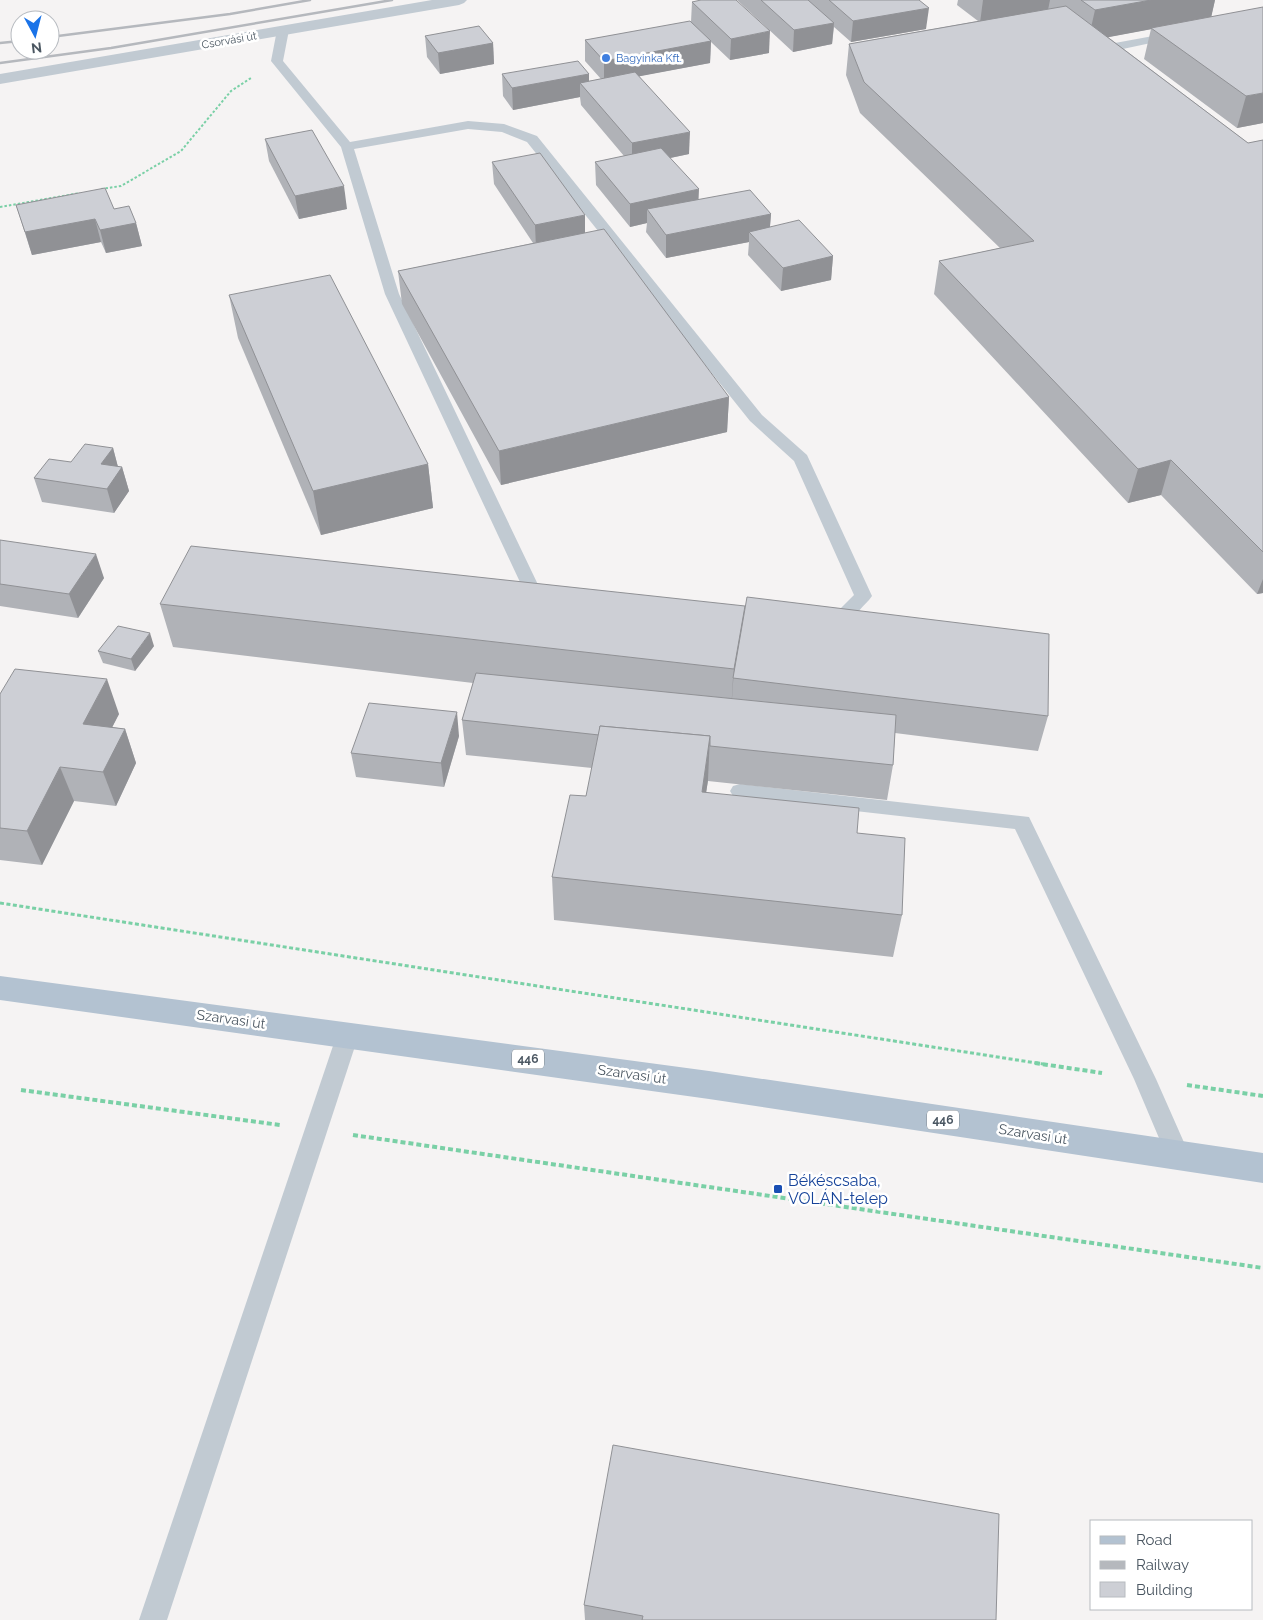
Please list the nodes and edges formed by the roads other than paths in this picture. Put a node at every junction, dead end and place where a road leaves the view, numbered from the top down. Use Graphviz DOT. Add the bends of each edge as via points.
graph roads {
  1 [pos="459,0"];
  2 [pos="283,30"];
  3 [pos="1188,32"];
  4 [pos="1104,49"];
  5 [pos="0,79"];
  6 [pos="347,146"];
  7 [pos="533,593"];
  8 [pos="841,617"];
  9 [pos="740,791"];
  10 [pos="0,988"];
  11 [pos="348,1034"];
  12 [pos="1178,1156"];
  13 [pos="1263,1168"];
  14 [pos="153,1620"];
  1 -- 2 [label="street, Csorvási út"];
  2 -- 5 [label="street, Csorvási út"];
  2 -- 6 [label="lane" via="277,61"];
  3 -- 4 [label="lane"];
  6 -- 7 [label="lane" via="392,294"];
  6 -- 8 [label="lane" via="468,125 504,128 532,139 756,418 801,459 863,596"];
  9 -- 12 [label="lane" via="1022,822 1146,1080"];
  10 -- 11 [label="main road, Szarvasi út / 446"];
  11 -- 12 [label="main road, Szarvasi út / 446"];
  11 -- 14 [label="lane"];
  12 -- 13 [label="main road, Szarvasi út / 446"];
}
